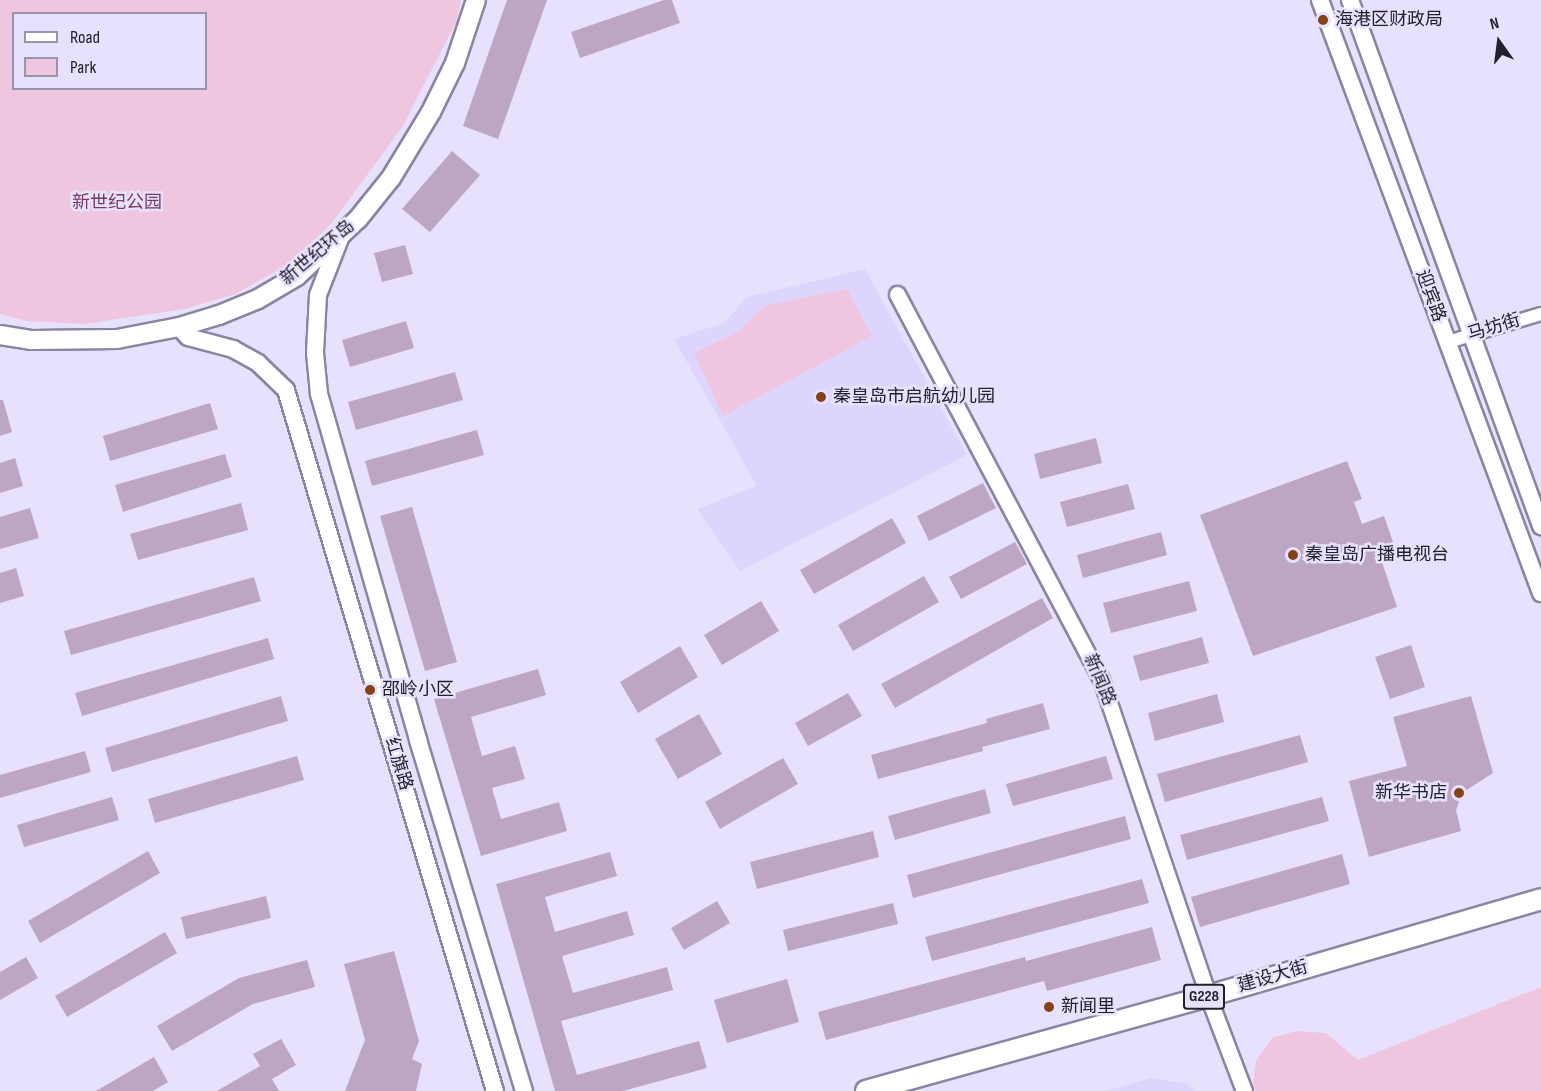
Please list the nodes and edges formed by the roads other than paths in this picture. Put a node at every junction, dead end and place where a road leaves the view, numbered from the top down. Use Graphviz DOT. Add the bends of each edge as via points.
graph roads {
  1 [pos="476,0"];
  2 [pos="1320,0"];
  3 [pos="1350,0"];
  4 [pos="341,236"];
  5 [pos="897,294"];
  6 [pos="1541,314"];
  7 [pos="179,327"];
  8 [pos="0,335"];
  9 [pos="1471,335"];
  10 [pos="1448,342"];
  11 [pos="1541,526"];
  12 [pos="1541,592"];
  13 [pos="1541,899"];
  14 [pos="1208,996"];
  15 [pos="495,1091"];
  16 [pos="525,1091"];
  17 [pos="866,1091"];
  18 [pos="1244,1091"];
  1 -- 4 [label="main road, 新世纪环岛" via="455,63 431,112 391,178"];
  2 -- 10 [label="main road, 迎宾路"];
  3 -- 9 [label="main road, 迎宾路"];
  4 -- 7 [label="main road, 新世纪环岛" via="297,276 258,299"];
  4 -- 16 [label="main road" via="318,295 315,353 320,394 418,740"];
  5 -- 14 [label="street, 新闻路" via="1101,679"];
  6 -- 9 [label="street, 马坊街"];
  7 -- 8 [label="main road, 新世纪环岛" via="117,339 31,340"];
  7 -- 15 [label="main road, 红旗路" via="188,337 233,349 258,363 286,390"];
  9 -- 10 [label="street, 马坊街"];
  9 -- 11 [label="main road, 迎宾路"];
  10 -- 12 [label="main road, 迎宾路"];
  13 -- 14 [label="highway, 建设大街 / G228"];
  14 -- 17 [label="highway, 建设大街 / G228"];
  14 -- 18 [label="street, 新闻路"];
}
